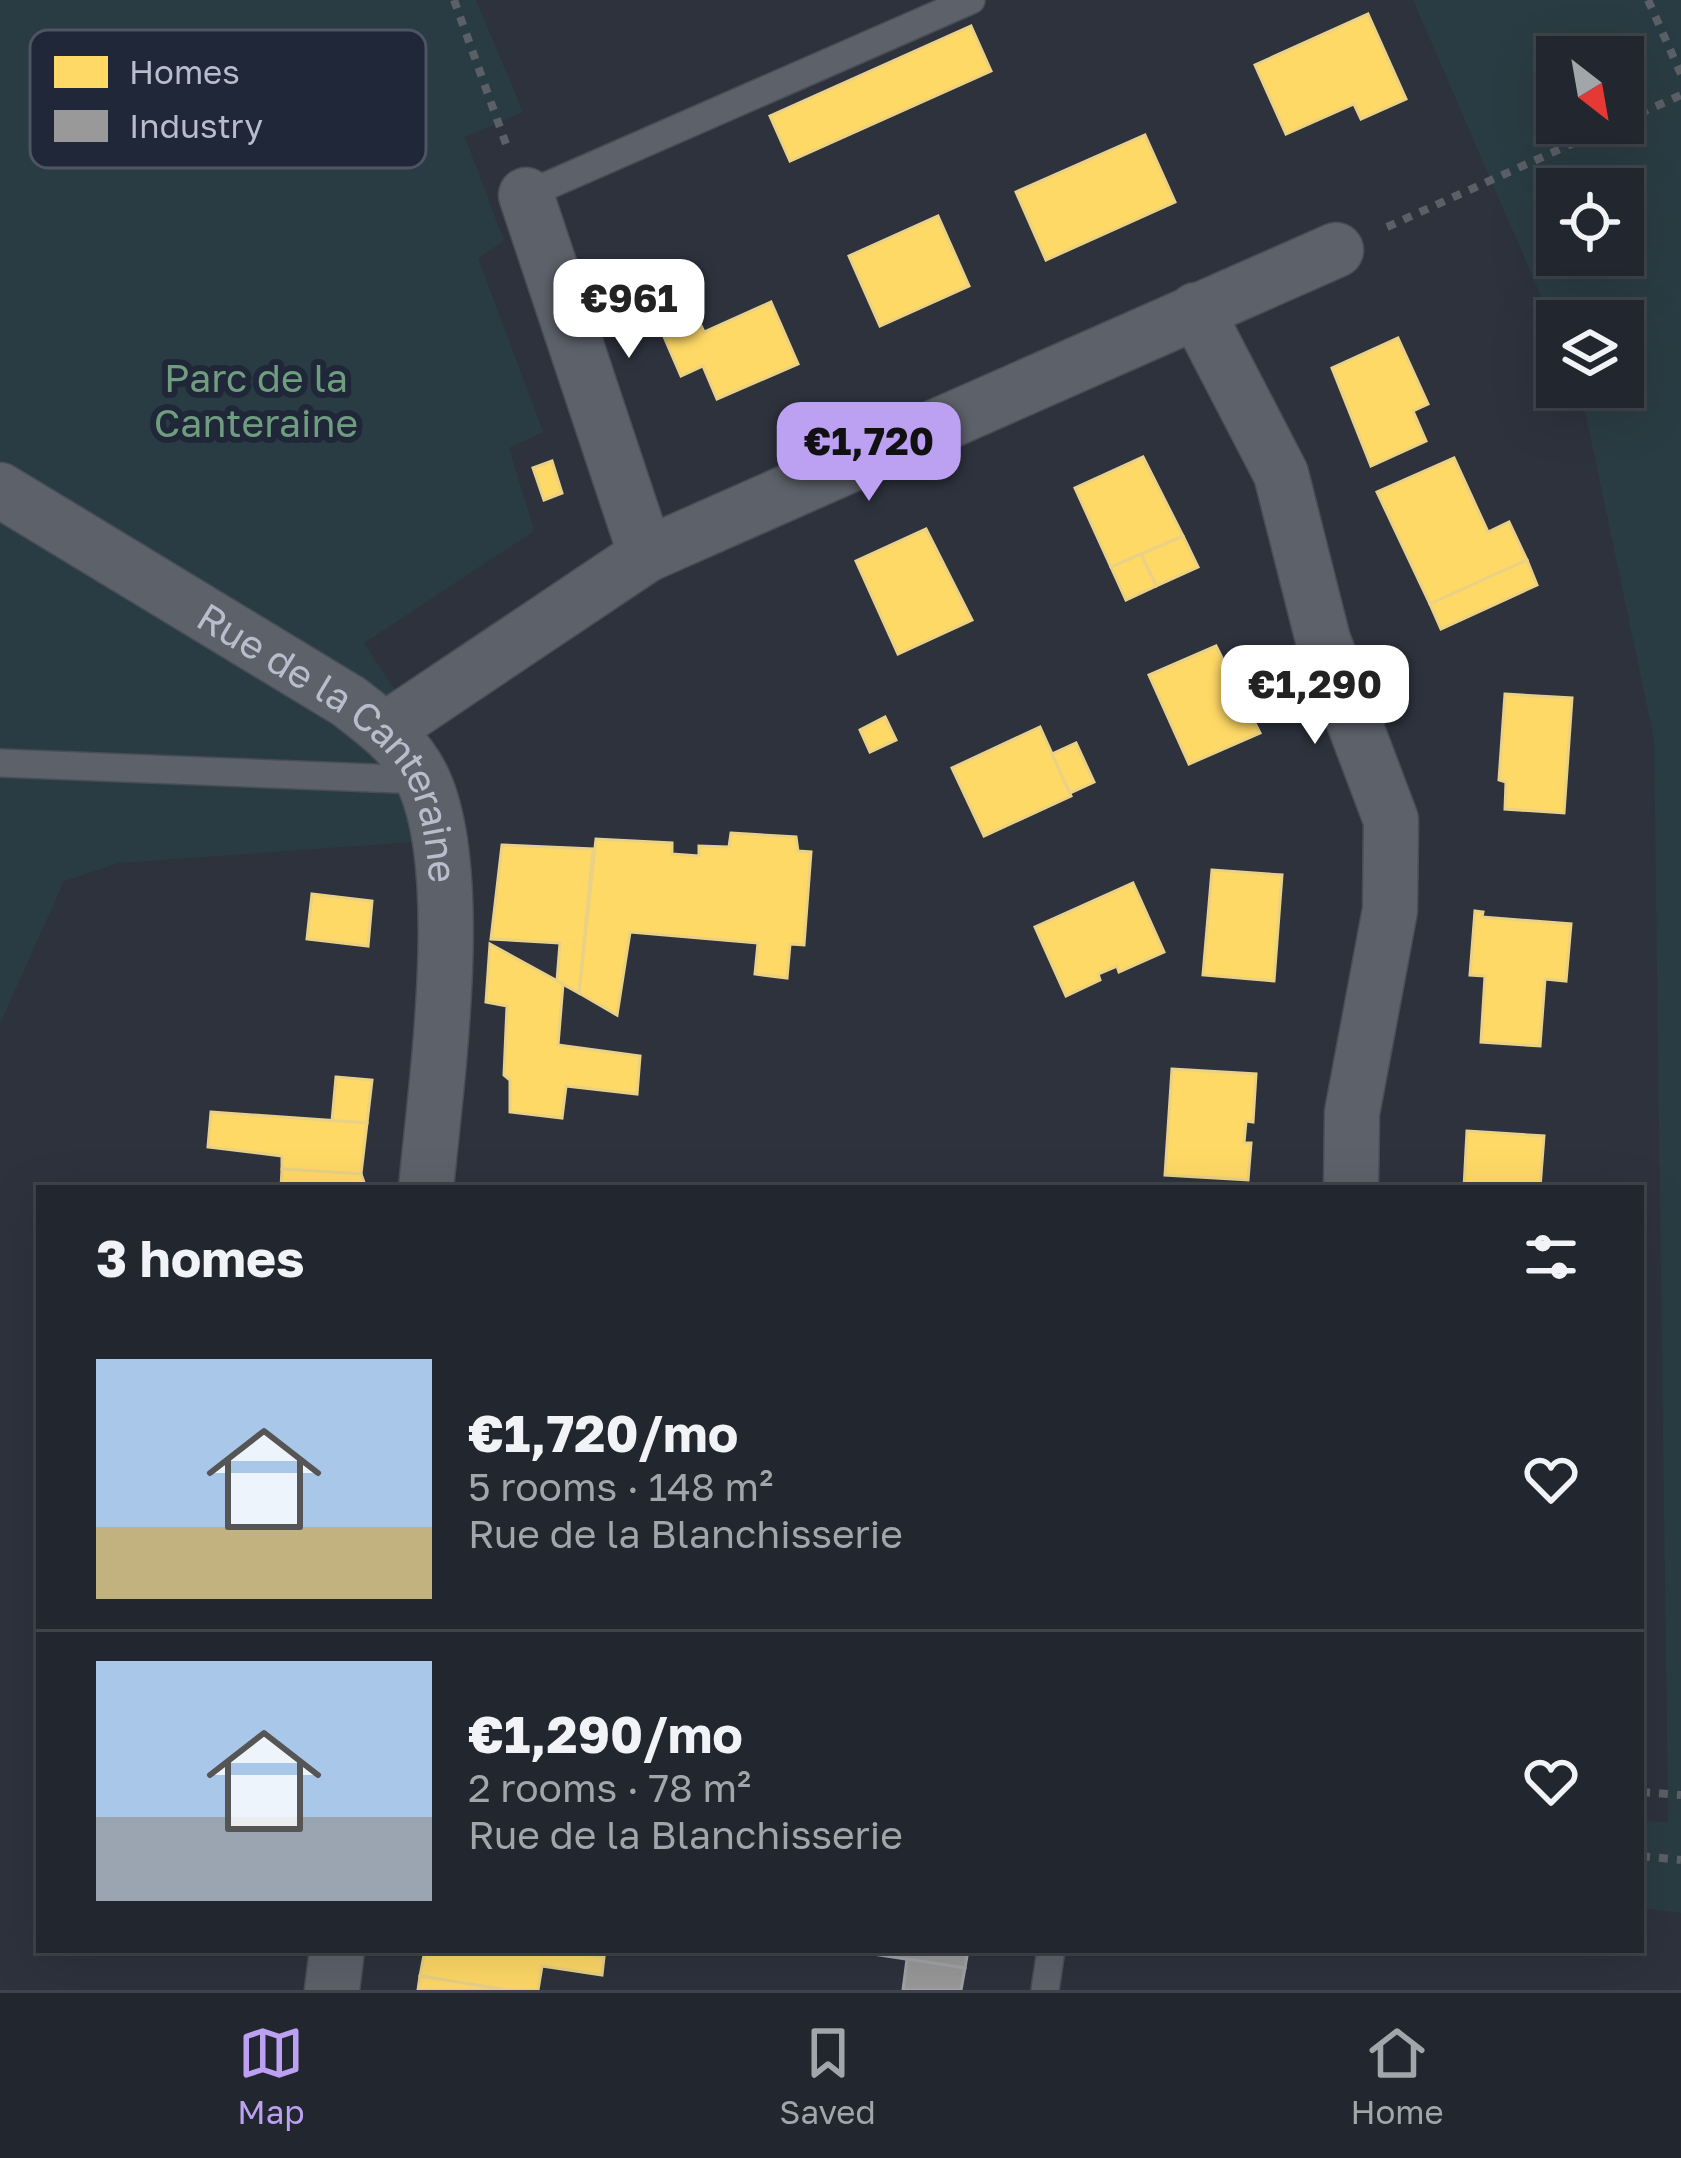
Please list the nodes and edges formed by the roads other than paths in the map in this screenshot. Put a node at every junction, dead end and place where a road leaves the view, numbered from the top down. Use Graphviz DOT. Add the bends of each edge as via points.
graph roads {
  1 [pos="971,0"];
  2 [pos="526,195"];
  3 [pos="1336,250"];
  4 [pos="1196,310"];
  5 [pos="10,504"];
  6 [pos="646,554"];
  7 [pos="386,730"];
  8 [pos="0,763"];
  9 [pos="423,781"];
  10 [pos="426,1185"];
  11 [pos="1351,1185"];
  12 [pos="337,1953"];
  13 [pos="1051,1953"];
  14 [pos="332,1990"];
  15 [pos="1046,1990"];
  1 -- 2 [label="lane"];
  2 -- 6 [label="street"];
  3 -- 4 [label="street"];
  4 -- 6 [label="street"];
  4 -- 11 [label="street" via="1281,474 1323,640 1390,820 1394,877 1352,1113"];
  5 -- 7 [label="street, Rue de la Canteraine"];
  6 -- 7 [label="street"];
  7 -- 9 [label="street, Rue de la Canteraine"];
  8 -- 9 [label="lane"];
  9 -- 10 [label="street, Rue de la Canteraine" via="434,810 444,968"];
  12 -- 14 [label="street"];
  13 -- 15 [label="lane"];
}
